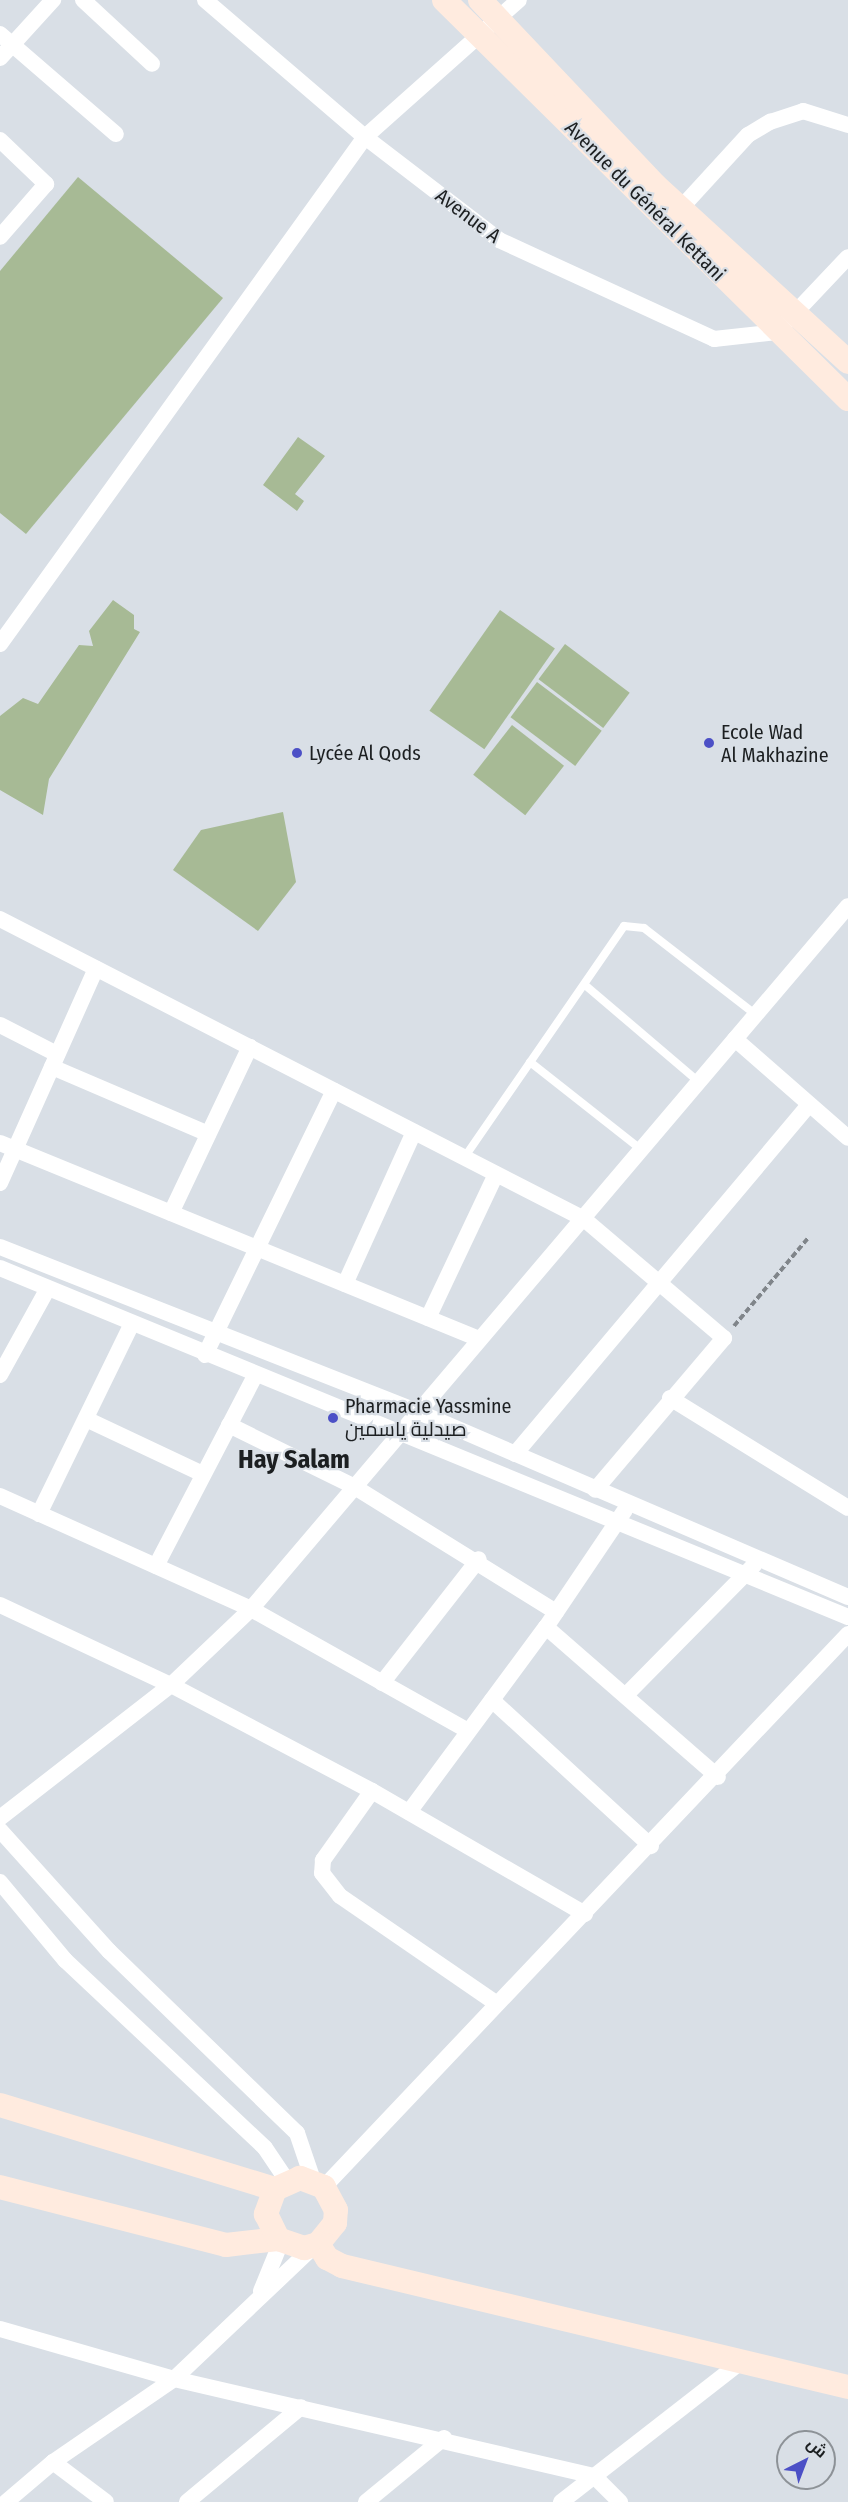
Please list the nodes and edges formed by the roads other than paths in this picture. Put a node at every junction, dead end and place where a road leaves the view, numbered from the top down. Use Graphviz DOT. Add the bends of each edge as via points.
graph roads {
  1 [pos="53,0"];
  2 [pos="83,0"];
  3 [pos="205,0"];
  4 [pos="444,0"];
  5 [pos="480,0"];
  6 [pos="519,0"];
  7 [pos="498,19"];
  8 [pos="479,36"];
  9 [pos="6,39"];
  10 [pos="0,58"];
  11 [pos="152,64"];
  12 [pos="848,125"];
  13 [pos="116,135"];
  14 [pos="365,137"];
  15 [pos="0,140"];
  16 [pos="681,208"];
  17 [pos="0,237"];
  18 [pos="848,257"];
  19 [pos="797,315"];
  20 [pos="777,332"];
  21 [pos="848,362"];
  22 [pos="848,399"];
  23 [pos="0,644"];
  24 [pos="848,906"];
  25 [pos="0,919"];
  26 [pos="96,968"];
  27 [pos="585,985"];
  28 [pos="756,1015"];
  29 [pos="0,1025"];
  30 [pos="735,1039"];
  31 [pos="250,1047"];
  32 [pos="55,1061"];
  33 [pos="531,1062"];
  34 [pos="699,1082"];
  35 [pos="334,1091"];
  36 [pos="809,1105"];
  37 [pos="414,1132"];
  38 [pos="208,1134"];
  39 [pos="848,1138"];
  40 [pos="8,1146"];
  41 [pos="642,1150"];
  42 [pos="464,1158"];
  43 [pos="496,1174"];
  44 [pos="0,1183"];
  45 [pos="171,1213"];
  46 [pos="584,1219"];
  47 [pos="0,1247"];
  48 [pos="257,1248"];
  49 [pos="0,1268"];
  50 [pos="659,1282"];
  51 [pos="345,1284"];
  52 [pos="48,1288"];
  53 [pos="428,1318"];
  54 [pos="132,1323"];
  55 [pos="216,1332"];
  56 [pos="479,1339"];
  57 [pos="205,1355"];
  58 [pos="0,1375"];
  59 [pos="255,1376"];
  60 [pos="670,1398"];
  61 [pos="416,1411"];
  62 [pos="86,1419"];
  63 [pos="229,1425"];
  64 [pos="399,1431"];
  65 [pos="514,1454"];
  66 [pos="203,1474"];
  67 [pos="353,1486"];
  68 [pos="595,1490"];
  69 [pos="0,1496"];
  70 [pos="848,1508"];
  71 [pos="624,1512"];
  72 [pos="39,1514"];
  73 [pos="478,1559"];
  74 [pos="156,1566"];
  75 [pos="753,1566"];
  76 [pos="848,1597"];
  77 [pos="0,1605"];
  78 [pos="251,1609"];
  79 [pos="556,1612"];
  80 [pos="848,1617"];
  81 [pos="546,1627"];
  82 [pos="848,1634"];
  83 [pos="382,1683"];
  84 [pos="171,1685"];
  85 [pos="626,1695"];
  86 [pos="492,1700"];
  87 [pos="468,1731"];
  88 [pos="718,1777"];
  89 [pos="372,1791"];
  90 [pos="409,1812"];
  91 [pos="0,1818"];
  92 [pos="0,1830"];
  93 [pos="651,1846"];
  94 [pos="0,1882"];
  95 [pos="585,1914"];
  96 [pos="494,2002"];
  97 [pos="0,2104"];
  98 [pos="319,2183"];
  99 [pos="281,2185"];
  100 [pos="0,2187"];
  101 [pos="279,2240"];
  102 [pos="317,2245"];
  103 [pos="260,2295"];
  104 [pos="0,2329"];
  105 [pos="741,2362"];
  106 [pos="174,2379"];
  107 [pos="848,2387"];
  108 [pos="301,2407"];
  109 [pos="444,2438"];
  110 [pos="53,2462"];
  111 [pos="594,2476"];
  112 [pos="6,2502"];
  113 [pos="106,2502"];
  114 [pos="188,2502"];
  115 [pos="366,2502"];
  116 [pos="561,2502"];
  117 [pos="620,2502"];
  1 -- 9 [label="street"];
  2 -- 11 [label="street"];
  3 -- 14 [label="street, Avenue A"];
  4 -- 8 [label="street, Avenue du Général Kettani"];
  5 -- 7 [label="street, Avenue du Général Kettani"];
  6 -- 7 [label="street"];
  7 -- 8 [label="street"];
  7 -- 16 [label="street, Avenue du Général Kettani"];
  8 -- 14 [label="street"];
  8 -- 20 [label="street, Avenue du Général Kettani"];
  9 -- 10 [label="street"];
  9 -- 13 [label="street"];
  12 -- 16 [label="street" via="803,111 770,122 748,135"];
  14 -- 20 [label="street, Avenue A" via="499,240 543,263 714,339"];
  14 -- 23 [label="street"];
  15 -- 17 [label="street" via="46,184"];
  16 -- 19 [label="street, Avenue du Général Kettani"];
  18 -- 19 [label="street"];
  19 -- 20 [label="street"];
  19 -- 21 [label="street, Avenue du Général Kettani"];
  20 -- 22 [label="street, Avenue du Général Kettani"];
  24 -- 28 [label="street"];
  25 -- 26 [label="street"];
  26 -- 31 [label="street"];
  26 -- 32 [label="street"];
  27 -- 28 [label="lane" via="630,923 644,928"];
  27 -- 33 [label="lane"];
  27 -- 34 [label="lane"];
  28 -- 30 [label="street"];
  29 -- 32 [label="street"];
  30 -- 34 [label="street"];
  30 -- 36 [label="street"];
  31 -- 35 [label="street"];
  31 -- 38 [label="street"];
  32 -- 38 [label="street"];
  32 -- 40 [label="street"];
  33 -- 41 [label="lane"];
  33 -- 42 [label="lane"];
  34 -- 41 [label="street"];
  35 -- 37 [label="street"];
  35 -- 48 [label="street"];
  36 -- 39 [label="street"];
  36 -- 50 [label="street"];
  37 -- 42 [label="street"];
  37 -- 51 [label="street"];
  38 -- 45 [label="street"];
  40 -- 44 [label="street"];
  40 -- 45 [label="street"];
  41 -- 46 [label="street"];
  42 -- 43 [label="street"];
  43 -- 46 [label="street"];
  43 -- 53 [label="street"];
  45 -- 48 [label="street"];
  46 -- 50 [label="street"];
  46 -- 56 [label="street"];
  47 -- 55 [label="street"];
  48 -- 51 [label="street"];
  48 -- 55 [label="street"];
  49 -- 52 [label="street"];
  50 -- 60 [label="street" via="724,1338"];
  50 -- 65 [label="street"];
  51 -- 53 [label="street"];
  52 -- 54 [label="street"];
  52 -- 58 [label="street"];
  53 -- 56 [label="street"];
  54 -- 57 [label="street"];
  54 -- 62 [label="street"];
  55 -- 57 [label="street"];
  55 -- 61 [label="street"];
  56 -- 61 [label="street"];
  57 -- 59 [label="street"];
  59 -- 63 [label="street"];
  59 -- 64 [label="street"];
  60 -- 68 [label="street"];
  60 -- 70 [label="street"];
  61 -- 64 [label="street"];
  61 -- 65 [label="street"];
  62 -- 66 [label="street"];
  62 -- 72 [label="street"];
  63 -- 66 [label="street"];
  63 -- 67 [label="street"];
  64 -- 67 [label="street"];
  64 -- 71 [label="street"];
  65 -- 68 [label="street"];
  66 -- 74 [label="street"];
  67 -- 73 [label="street"];
  67 -- 78 [label="street"];
  68 -- 71 [label="street"];
  69 -- 72 [label="street"];
  71 -- 75 [label="street"];
  71 -- 79 [label="street"];
  72 -- 74 [label="street"];
  73 -- 79 [label="street"];
  73 -- 83 [label="street"];
  74 -- 78 [label="street"];
  75 -- 76 [label="street"];
  75 -- 80 [label="street"];
  75 -- 85 [label="street"];
  77 -- 84 [label="street"];
  78 -- 83 [label="street"];
  78 -- 84 [label="street"];
  79 -- 81 [label="street"];
  81 -- 85 [label="street"];
  81 -- 86 [label="street"];
  82 -- 88 [label="street"];
  83 -- 87 [label="street"];
  84 -- 89 [label="street"];
  84 -- 91 [label="street"];
  85 -- 88 [label="street"];
  86 -- 87 [label="street"];
  86 -- 93 [label="street"];
  87 -- 90 [label="street"];
  88 -- 93 [label="street"];
  89 -- 90 [label="street"];
  89 -- 96 [label="street" via="323,1860 326,1880 340,1896"];
  90 -- 95 [label="street"];
  92 -- 98 [label="street" via="109,1951 297,2133"];
  93 -- 95 [label="street"];
  94 -- 99 [label="street" via="64,1960 244,2127"];
  95 -- 96 [label="street"];
  96 -- 98 [label="street"];
  97 -- 99 [label="street"];
  98 -- 99 [label="street"];
  98 -- 102 [label="street" via="336,2210 329,2235"];
  99 -- 101 [label="street" via="266,2214"];
  100 -- 101 [label="street" via="226,2245"];
  101 -- 102 [label="street"];
  101 -- 103 [label="street"];
  102 -- 103 [label="street"];
  102 -- 105 [label="street" via="327,2258 342,2266"];
  103 -- 106 [label="street"];
  104 -- 106 [label="street"];
  105 -- 107 [label="street"];
  105 -- 111 [label="street"];
  106 -- 108 [label="street"];
  106 -- 110 [label="street"];
  108 -- 109 [label="street"];
  108 -- 114 [label="street"];
  109 -- 111 [label="street"];
  109 -- 115 [label="street"];
  110 -- 112 [label="street"];
  110 -- 113 [label="street"];
  111 -- 116 [label="street"];
  111 -- 117 [label="street"];
}
